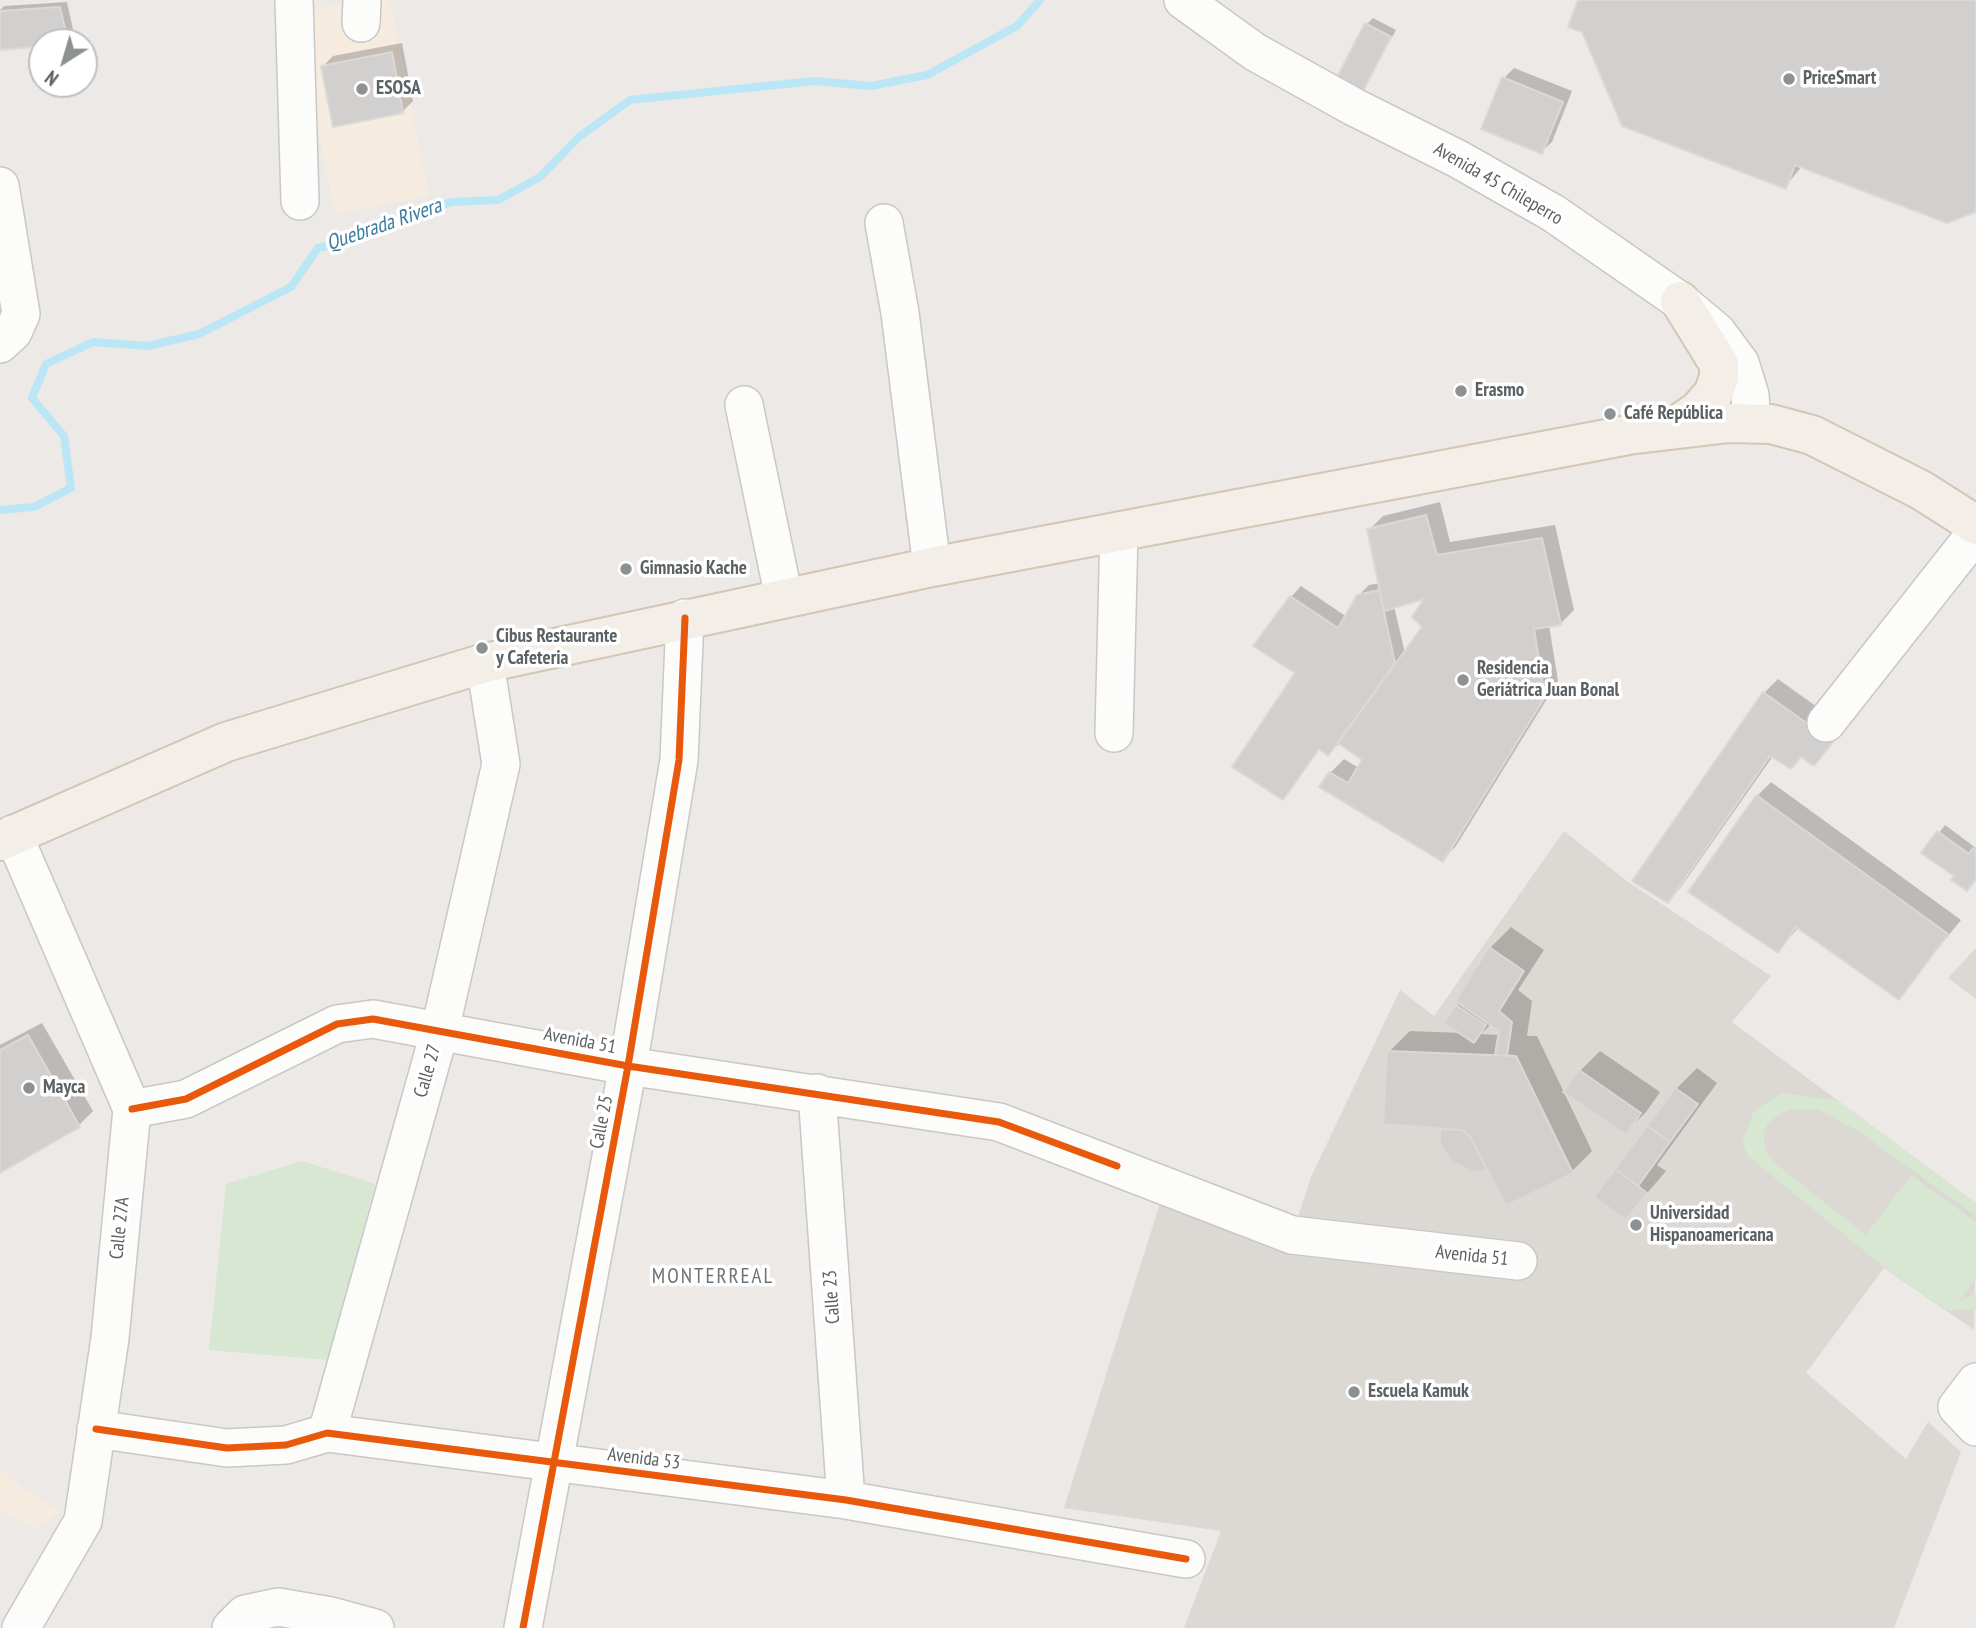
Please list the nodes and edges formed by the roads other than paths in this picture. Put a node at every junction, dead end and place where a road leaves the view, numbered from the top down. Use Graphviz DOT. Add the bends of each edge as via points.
graph roads {
  1 [pos="294,0"];
  2 [pos="1184,0"];
  3 [pos="0,186"];
  4 [pos="300,201"];
  5 [pos="884,223"];
  6 [pos="1680,301"];
  7 [pos="6,338"];
  8 [pos="744,405"];
  9 [pos="1752,424"];
  10 [pos="1670,430"];
  11 [pos="1976,525"];
  12 [pos="1119,531"];
  13 [pos="1976,533"];
  14 [pos="932,567"];
  15 [pos="785,598"];
  16 [pos="685,618"];
  17 [pos="485,663"];
  18 [pos="1826,723"];
  19 [pos="1114,733"];
  20 [pos="6,837"];
  21 [pos="440,1030"];
  22 [pos="628,1066"];
  23 [pos="817,1093"];
  24 [pos="132,1108"];
  25 [pos="1213,1194"];
  26 [pos="96,1429"];
  27 [pos="327,1433"];
  28 [pos="553,1464"];
  29 [pos="846,1500"];
  30 [pos="1186,1559"];
  31 [pos="238,1621"];
  32 [pos="21,1628"];
  33 [pos="375,1628"];
  34 [pos="523,1628"];
  1 -- 4 [label="street"];
  2 -- 6 [label="street, Avenida 45 Chileperro" via="1255,52 1553,214"];
  3 -- 7 [label="street" via="21,314"];
  5 -- 14 [label="street"];
  6 -- 9 [label="street, Avenida 45 Chileperro" via="1717,332 1740,363"];
  6 -- 10 [label="main road" via="1714,354 1719,378 1713,394 1698,411"];
  8 -- 15 [label="street"];
  9 -- 10 [label="main road"];
  9 -- 11 [label="main road" via="1812,435 1921,490"];
  10 -- 12 [label="main road"];
  12 -- 14 [label="main road"];
  12 -- 19 [label="street"];
  13 -- 18 [label="street"];
  14 -- 15 [label="main road"];
  15 -- 16 [label="main road"];
  16 -- 17 [label="main road"];
  16 -- 22 [label="street, Calle 25" via="679,760"];
  17 -- 20 [label="main road" via="226,742"];
  17 -- 21 [label="street, Calle 27" via="501,764"];
  20 -- 24 [label="street, Calle 27A"];
  21 -- 22 [label="street, Avenida 51"];
  21 -- 24 [label="street, Avenida 51" via="373,1019 337,1024 186,1099"];
  21 -- 27 [label="street, Calle 27"];
  22 -- 23 [label="street, Avenida 51"];
  22 -- 28 [label="street, Calle 25"];
  23 -- 25 [label="street, Avenida 51" via="999,1122 1117,1166"];
  23 -- 29 [label="street, Calle 23"];
  24 -- 26 [label="street, Calle 27A" via="110,1338"];
  25 -- 25 [label="street, Avenida 51" via="1293,1235 1518,1261 1298,1216"];
  26 -- 27 [label="street, Avenida 53" via="228,1448 286,1445"];
  26 -- 32 [label="street, Calle 27A" via="83,1521"];
  27 -- 28 [label="street, Avenida 53"];
  28 -- 29 [label="street, Avenida 53"];
  28 -- 34 [label="street, Calle 25"];
  29 -- 30 [label="street, Avenida 53"];
  31 -- 33 [label="street" via="278,1607"];
}
